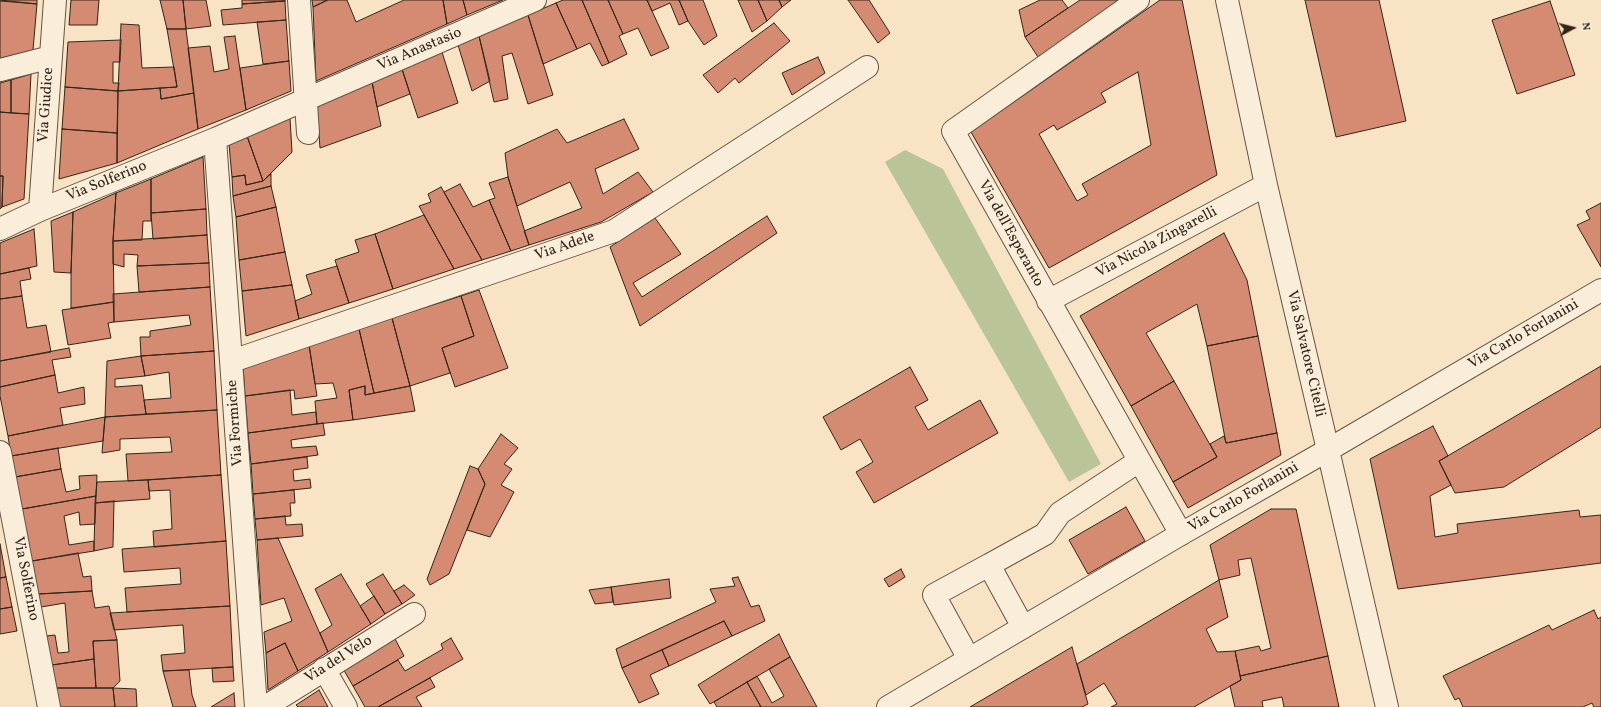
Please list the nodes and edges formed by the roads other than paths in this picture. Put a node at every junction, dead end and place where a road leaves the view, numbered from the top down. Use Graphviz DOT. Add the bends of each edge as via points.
graph roads {
  1 [pos="55,0"];
  2 [pos="299,0"];
  3 [pos="535,0"];
  4 [pos="1138,0"];
  5 [pos="1226,0"];
  6 [pos="51,57"];
  7 [pos="867,67"];
  8 [pos="0,70"];
  9 [pos="305,99"];
  10 [pos="308,133"];
  11 [pos="215,139"];
  12 [pos="1266,185"];
  13 [pos="40,210"];
  14 [pos="0,229"];
  15 [pos="1601,290"];
  16 [pos="1048,301"];
  17 [pos="232,361"];
  18 [pos="1328,450"];
  19 [pos="0,452"];
  20 [pos="1139,461"];
  21 [pos="1181,534"];
  22 [pos="989,565"];
  23 [pos="414,614"];
  24 [pos="1023,627"];
  25 [pos="969,659"];
  26 [pos="324,669"];
  27 [pos="49,707"];
  28 [pos="256,707"];
  29 [pos="265,707"];
  30 [pos="346,707"];
  31 [pos="888,707"];
  32 [pos="1387,707"];
  1 -- 6 [label="street, Via Giudice"];
  2 -- 9 [label="street"];
  3 -- 9 [label="street, Via Anastasio"];
  4 -- 16 [label="street, Via dell'Esperanto" via="952,131"];
  5 -- 12 [label="street, Via Salvatore Citelli"];
  6 -- 8 [label="street"];
  6 -- 13 [label="street, Via Giudice"];
  7 -- 17 [label="street, Via Adele" via="614,231"];
  9 -- 10 [label="street"];
  9 -- 11 [label="street, Via Anastasio"];
  11 -- 13 [label="street, Via Solferino"];
  11 -- 17 [label="street, Via Formiche"];
  12 -- 16 [label="street, Via Nicola Zingarelli"];
  12 -- 18 [label="street, Via Salvatore Citelli"];
  13 -- 14 [label="street, Via Solferino"];
  15 -- 18 [label="street, Via Carlo Forlanini"];
  16 -- 20 [label="street, Via dell'Esperanto"];
  17 -- 28 [label="street, Via Formiche"];
  18 -- 21 [label="street, Via Carlo Forlanini"];
  18 -- 32 [label="street, Via Salvatore Citelli"];
  19 -- 27 [label="street, Via Solferino"];
  20 -- 21 [label="street, Via dell'Esperanto"];
  20 -- 22 [label="street" via="1060,513 1045,534"];
  21 -- 24 [label="street, Via Carlo Forlanini"];
  22 -- 24 [label="street"];
  22 -- 25 [label="street" via="934,595"];
  23 -- 26 [label="street, Via del Velo"];
  24 -- 25 [label="street, Via Carlo Forlanini"];
  25 -- 31 [label="street, Via Carlo Forlanini"];
  26 -- 29 [label="street, Via del Velo"];
  26 -- 30 [label="street"];
}
